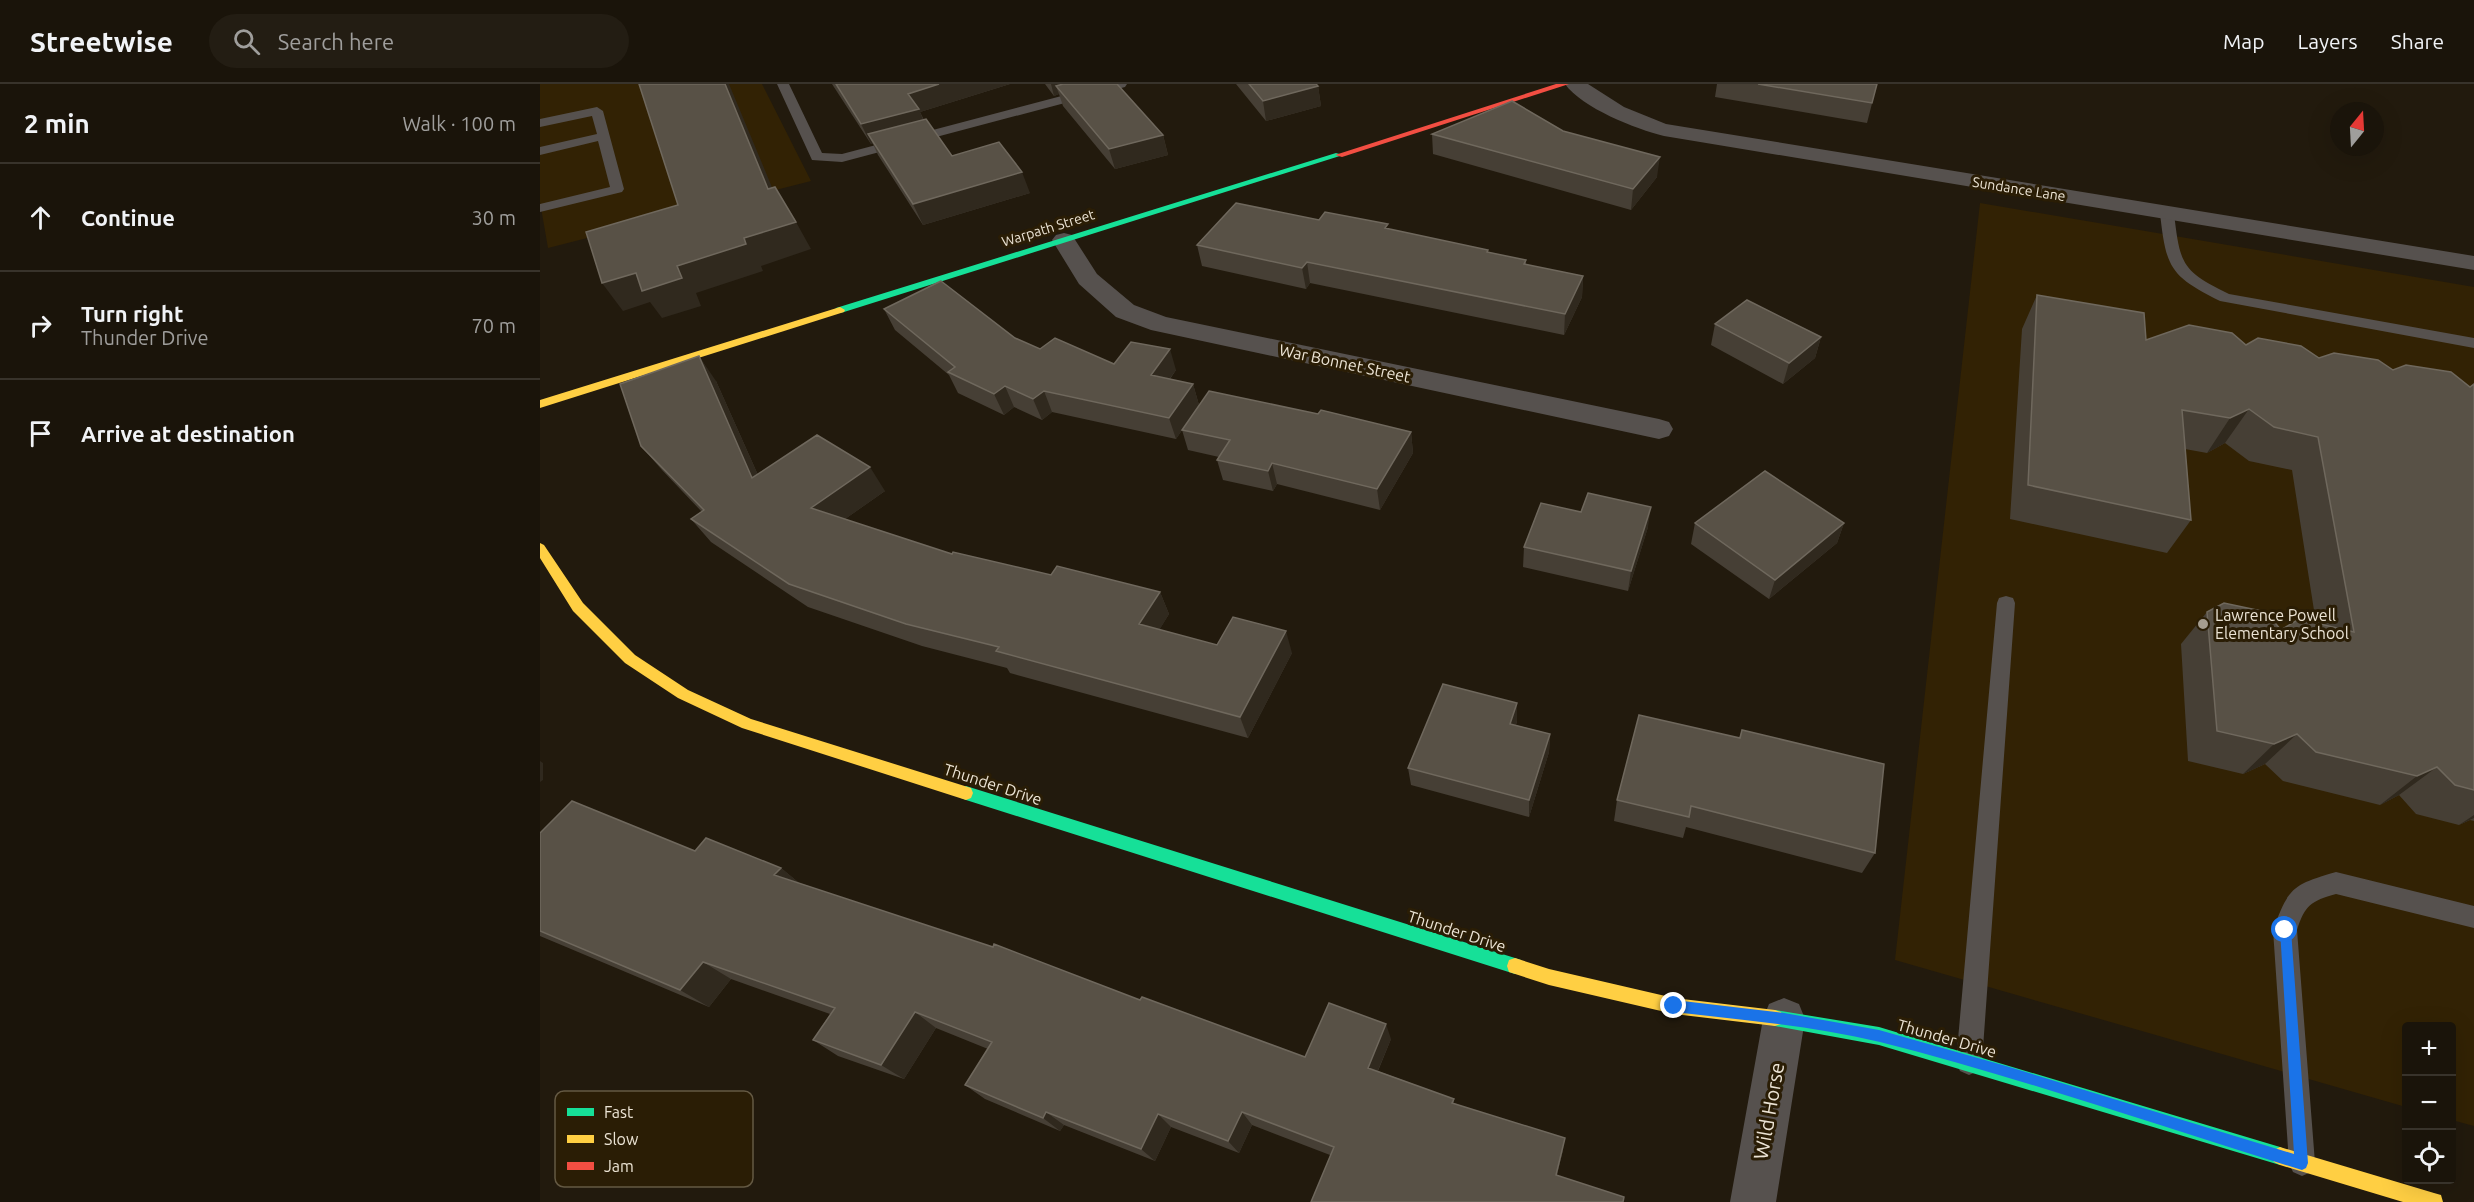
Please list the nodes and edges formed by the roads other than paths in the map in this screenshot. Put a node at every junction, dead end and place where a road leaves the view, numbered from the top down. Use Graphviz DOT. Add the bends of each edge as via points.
graph roads {
  1 [pos="783,84"];
  2 [pos="1120,84"];
  3 [pos="1565,84"];
  4 [pos="1575,84"];
  5 [pos="540,123"];
  6 [pos="604,136"];
  7 [pos="540,151"];
  8 [pos="540,208"];
  9 [pos="2167,213"];
  10 [pos="1064,240"];
  11 [pos="2474,263"];
  12 [pos="2474,342"];
  13 [pos="540,404"];
  14 [pos="1659,429"];
  15 [pos="540,548"];
  16 [pos="2006,603"];
  17 [pos="2474,917"];
  18 [pos="1784,1019"];
  19 [pos="1969,1062"];
  20 [pos="2302,1163"];
  21 [pos="1753,1202"];
  22 [pos="2434,1202"];
  1 -- 2 [label="lane" via="817,157 842,158"];
  3 -- 10 [label="street, Warpath Street"];
  4 -- 9 [label="street, Sundance Lane" via="1618,114 1664,130"];
  5 -- 6 [label="lane" via="597,111"];
  6 -- 7 [label="lane"];
  6 -- 8 [label="lane" via="617,189"];
  9 -- 11 [label="street, Sundance Lane"];
  9 -- 12 [label="lane" via="2172,258 2189,280 2225,298"];
  10 -- 13 [label="street, Warpath Street"];
  10 -- 14 [label="street, War Bonnet Street" via="1088,279 1125,311 1160,324"];
  15 -- 18 [label="street, Thunder Drive" via="578,607 630,659 683,694 747,724 1548,977 1674,1006"];
  16 -- 19 [label="lane"];
  17 -- 20 [label="lane" via="2336,883 2310,890 2294,904 2285,930"];
  18 -- 19 [label="street, Thunder Drive" via="1879,1036"];
  18 -- 21 [label="street, Wild Horse"];
  19 -- 20 [label="street, Thunder Drive"];
  20 -- 22 [label="street, Thunder Drive"];
}
